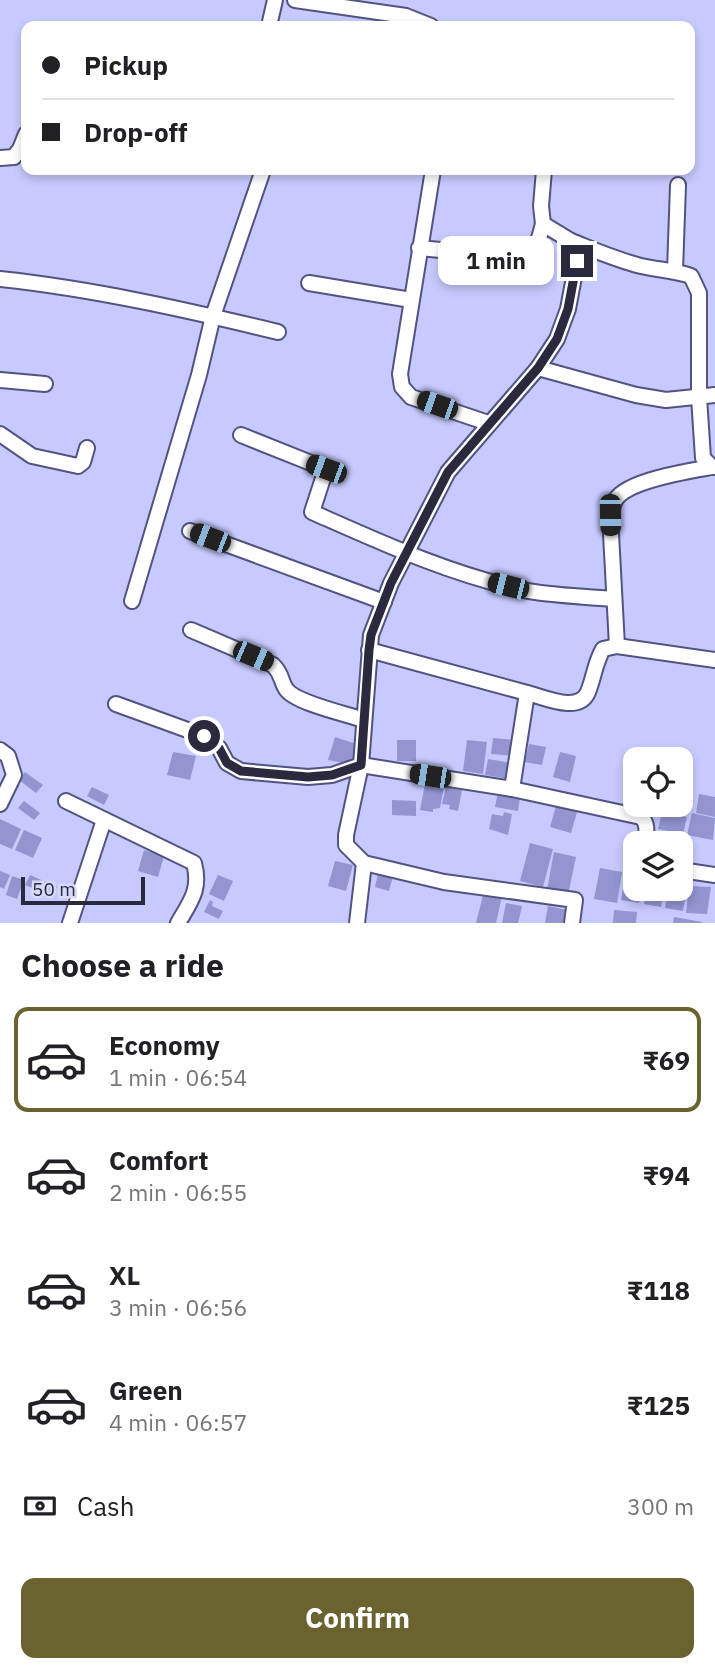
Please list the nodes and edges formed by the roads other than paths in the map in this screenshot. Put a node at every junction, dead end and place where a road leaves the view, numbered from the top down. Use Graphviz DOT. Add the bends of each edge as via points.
graph roads {
  1 [pos="275,0"];
  2 [pos="295,0"];
  3 [pos="353,4"];
  4 [pos="270,21"];
  5 [pos="418,21"];
  6 [pos="21,146"];
  7 [pos="0,158"];
  8 [pos="261,175"];
  9 [pos="432,175"];
  10 [pos="544,175"];
  11 [pos="678,185"];
  12 [pos="543,224"];
  13 [pos="571,241"];
  14 [pos="419,248"];
  15 [pos="675,271"];
  16 [pos="0,279"];
  17 [pos="309,283"];
  18 [pos="411,300"];
  19 [pos="213,316"];
  20 [pos="278,332"];
  21 [pos="538,368"];
  22 [pos="0,380"];
  23 [pos="45,384"];
  24 [pos="715,396"];
  25 [pos="699,397"];
  26 [pos="488,423"];
  27 [pos="0,435"];
  28 [pos="241,435"];
  29 [pos="88,448"];
  30 [pos="713,467"];
  31 [pos="190,531"];
  32 [pos="407,553"];
  33 [pos="613,599"];
  34 [pos="132,601"];
  35 [pos="384,602"];
  36 [pos="191,630"];
  37 [pos="617,646"];
  38 [pos="369,650"];
  39 [pos="715,660"];
  40 [pos="527,693"];
  41 [pos="116,704"];
  42 [pos="364,720"];
  43 [pos="0,750"];
  44 [pos="361,765"];
  45 [pos="512,789"];
  46 [pos="66,802"];
  47 [pos="0,804"];
  48 [pos="104,820"];
  49 [pos="647,831"];
  50 [pos="364,863"];
  51 [pos="693,872"];
  52 [pos="715,876"];
  53 [pos="69,923"];
  54 [pos="178,923"];
  55 [pos="357,923"];
  56 [pos="572,923"];
  1 -- 4 [label="street"];
  2 -- 3 [label="street"];
  3 -- 5 [label="street"];
  6 -- 7 [label="street" via="14,157"];
  8 -- 19 [label="street"];
  9 -- 14 [label="street"];
  10 -- 12 [label="street"];
  11 -- 15 [label="street"];
  12 -- 13 [label="street"];
  12 -- 14 [label="street" via="537,247 515,257"];
  13 -- 15 [label="street" via="613,258"];
  13 -- 21 [label="street" via="577,261 568,309 557,339"];
  14 -- 18 [label="street"];
  15 -- 25 [label="street" via="691,276 699,293"];
  16 -- 19 [label="street" via="57,285"];
  17 -- 18 [label="street"];
  18 -- 26 [label="street" via="402,387 411,397"];
  19 -- 20 [label="street"];
  19 -- 34 [label="street"];
  21 -- 25 [label="street" via="636,396 666,400"];
  21 -- 26 [label="street"];
  22 -- 23 [label="street"];
  24 -- 25 [label="street"];
  25 -- 30 [label="street" via="703,458"];
  26 -- 32 [label="street" via="448,472"];
  27 -- 29 [label="street" via="33,456 78,466"];
  28 -- 32 [label="street" via="326,469 312,512"];
  30 -- 33 [label="street" via="653,479 615,499 610,515"];
  31 -- 35 [label="street"];
  32 -- 33 [label="street" via="525,590"];
  32 -- 35 [label="street"];
  33 -- 37 [label="street"];
  35 -- 38 [label="street"];
  36 -- 42 [label="street" via="273,665 295,697"];
  37 -- 39 [label="street"];
  37 -- 40 [label="street" via="603,649 581,702"];
  38 -- 40 [label="street"];
  38 -- 42 [label="street"];
  40 -- 45 [label="street"];
  41 -- 44 [label="street" via="204,736 219,748 227,763 241,771 308,777"];
  42 -- 44 [label="street"];
  43 -- 47 [label="street" via="8,756 14,775"];
  44 -- 45 [label="street"];
  44 -- 50 [label="street" via="346,845"];
  45 -- 49 [label="street" via="640,817"];
  46 -- 48 [label="street"];
  48 -- 53 [label="street"];
  48 -- 54 [label="street" via="194,863 198,879 194,896"];
  50 -- 55 [label="street"];
  50 -- 56 [label="street" via="444,881 576,900"];
  51 -- 52 [label="street"];
}
